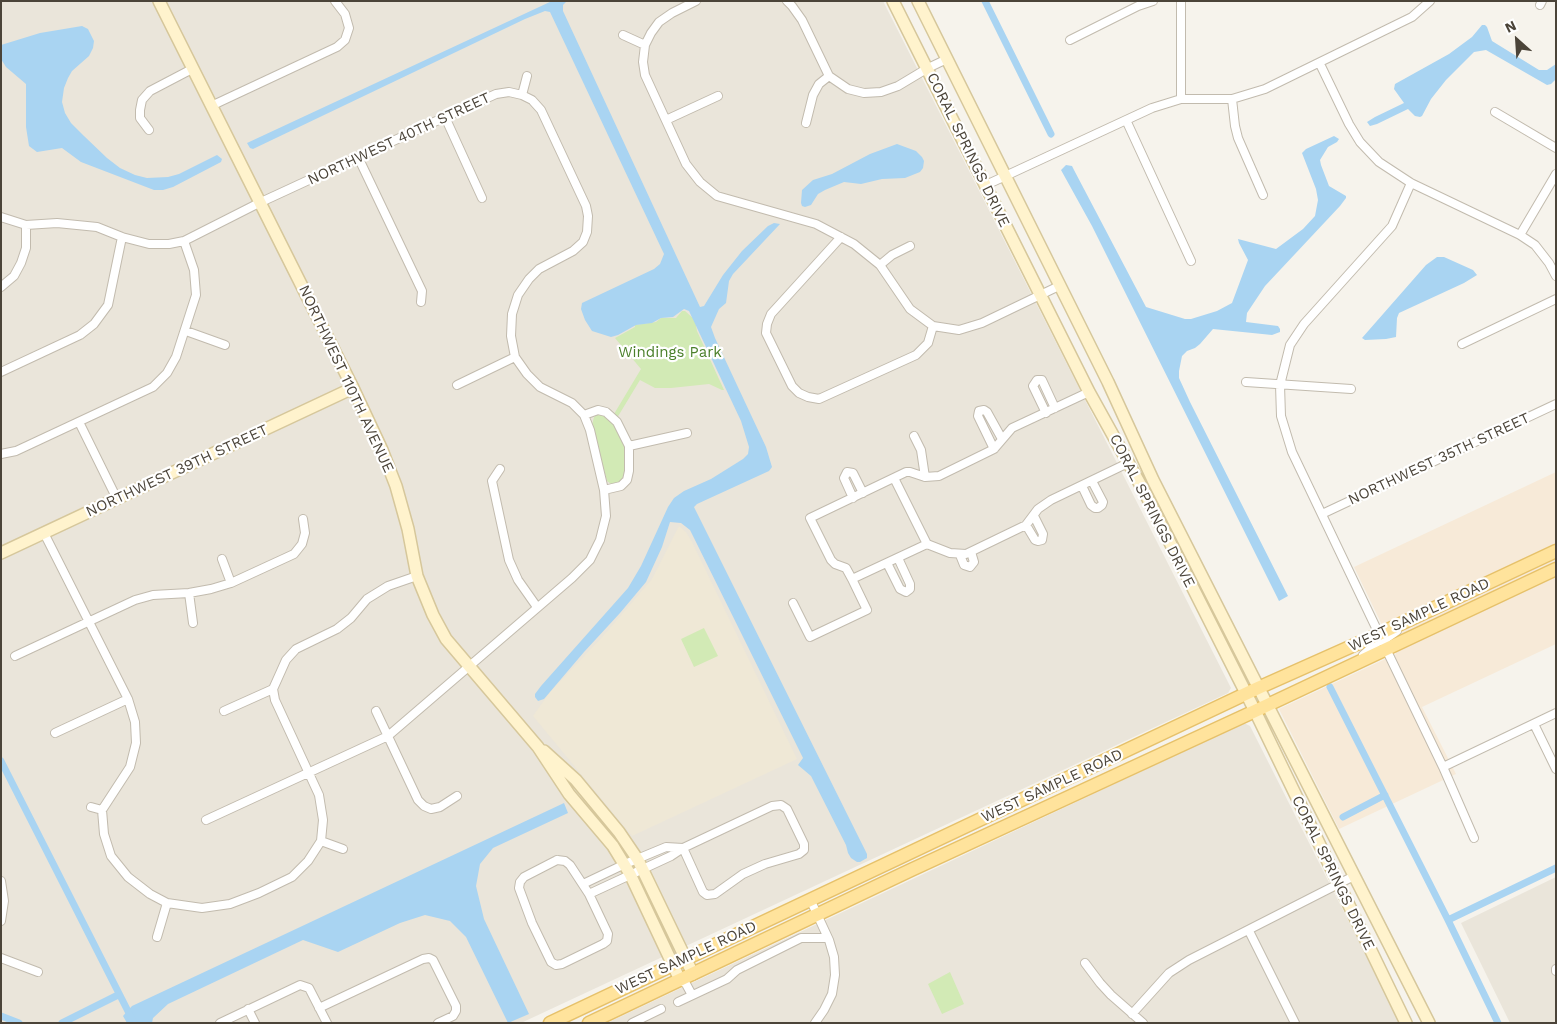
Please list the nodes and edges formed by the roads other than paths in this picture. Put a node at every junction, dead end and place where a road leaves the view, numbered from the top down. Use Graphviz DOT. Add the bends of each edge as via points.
graph roads {
  1 [pos="159,1"];
  2 [pos="335,1"];
  3 [pos="696,1"];
  4 [pos="787,1"];
  5 [pos="893,1"];
  6 [pos="918,1"];
  7 [pos="1152,1"];
  8 [pos="1181,1"];
  9 [pos="1430,1"];
  10 [pos="623,35"];
  11 [pos="1070,40"];
  12 [pos="645,45"];
  13 [pos="947,60"];
  14 [pos="1320,64"];
  15 [pos="928,68"];
  16 [pos="192,69"];
  17 [pos="527,76"];
  18 [pos="828,76"];
  19 [pos="522,94"];
  20 [pos="718,96"];
  21 [pos="1181,99"];
  22 [pos="1232,99"];
  23 [pos="212,106"];
  24 [pos="1495,112"];
  25 [pos="445,117"];
  26 [pos="666,120"];
  27 [pos="1126,120"];
  28 [pos="806,122"];
  29 [pos="149,130"];
  30 [pos="1556,148"];
  31 [pos="358,157"];
  32 [pos="1556,174"];
  33 [pos="1004,177"];
  34 [pos="1411,183"];
  35 [pos="986,185"];
  36 [pos="1263,194"];
  37 [pos="482,198"];
  38 [pos="259,203"];
  39 [pos="1,217"];
  40 [pos="26,225"];
  41 [pos="1520,235"];
  42 [pos="122,237"];
  43 [pos="841,237"];
  44 [pos="184,241"];
  45 [pos="910,246"];
  46 [pos="1191,260"];
  47 [pos="880,265"];
  48 [pos="1556,276"];
  49 [pos="1059,286"];
  50 [pos="1,287"];
  51 [pos="1040,295"];
  52 [pos="1556,299"];
  53 [pos="421,302"];
  54 [pos="933,326"];
  55 [pos="186,331"];
  56 [pos="1462,344"];
  57 [pos="225,345"];
  58 [pos="515,357"];
  59 [pos="1,372"];
  60 [pos="1246,382"];
  61 [pos="1280,384"];
  62 [pos="457,386"];
  63 [pos="353,388"];
  64 [pos="1351,389"];
  65 [pos="1089,392"];
  66 [pos="1556,404"];
  67 [pos="1056,408"];
  68 [pos="1046,413"];
  69 [pos="584,416"];
  70 [pos="79,422"];
  71 [pos="687,433"];
  72 [pos="914,436"];
  73 [pos="1002,440"];
  74 [pos="629,446"];
  75 [pos="994,449"];
  76 [pos="1,454"];
  77 [pos="1128,463"];
  78 [pos="500,469"];
  79 [pos="925,477"];
  80 [pos="894,478"];
  81 [pos="1092,481"];
  82 [pos="1082,486"];
  83 [pos="604,490"];
  84 [pos="863,493"];
  85 [pos="117,498"];
  86 [pos="853,498"];
  87 [pos="1322,514"];
  88 [pos="1034,516"];
  89 [pos="302,519"];
  90 [pos="1026,525"];
  91 [pos="44,533"];
  92 [pos="927,544"];
  93 [pos="1556,551"];
  94 [pos="971,552"];
  95 [pos="1,553"];
  96 [pos="960,555"];
  97 [pos="898,558"];
  98 [pos="222,559"];
  99 [pos="887,563"];
  100 [pos="1556,569"];
  101 [pos="417,576"];
  102 [pos="852,579"];
  103 [pos="231,583"];
  104 [pos="189,593"];
  105 [pos="793,603"];
  106 [pos="537,608"];
  107 [pos="1424,613"];
  108 [pos="89,622"];
  109 [pos="193,623"];
  110 [pos="1379,634"];
  111 [pos="1386,649"];
  112 [pos="16,656"];
  113 [pos="1350,666"];
  114 [pos="469,667"];
  115 [pos="1258,688"];
  116 [pos="273,689"];
  117 [pos="1246,694"];
  118 [pos="128,699"];
  119 [pos="1261,708"];
  120 [pos="224,711"];
  121 [pos="376,711"];
  122 [pos="1556,713"];
  123 [pos="1534,724"];
  124 [pos="55,733"];
  125 [pos="388,736"];
  126 [pos="538,747"];
  127 [pos="1443,767"];
  128 [pos="1556,769"];
  129 [pos="310,773"];
  130 [pos="457,796"];
  131 [pos="91,807"];
  132 [pos="102,810"];
  133 [pos="206,820"];
  134 [pos="1474,838"];
  135 [pos="320,841"];
  136 [pos="682,848"];
  137 [pos="343,849"];
  138 [pos="640,865"];
  139 [pos="628,869"];
  140 [pos="1354,876"];
  141 [pos="1,881"];
  142 [pos="583,884"];
  143 [pos="1338,884"];
  144 [pos="589,894"];
  145 [pos="810,900"];
  146 [pos="167,903"];
  147 [pos="818,915"];
  148 [pos="1,920"];
  149 [pos="1249,931"];
  150 [pos="157,937"];
  151 [pos="828,938"];
  152 [pos="1,958"];
  153 [pos="685,958"];
  154 [pos="1085,963"];
  155 [pos="673,964"];
  156 [pos="38,972"];
  157 [pos="693,974"];
  158 [pos="680,980"];
  159 [pos="692,995"];
  160 [pos="678,1002"];
  161 [pos="319,1008"];
  162 [pos="248,1009"];
  163 [pos="661,1009"];
  164 [pos="1132,1014"];
  165 [pos="220,1023"];
  166 [pos="255,1023"];
  167 [pos="327,1023"];
  168 [pos="438,1023"];
  169 [pos="550,1023"];
  170 [pos="589,1023"];
  171 [pos="632,1023"];
  172 [pos="815,1023"];
  173 [pos="1143,1023"];
  174 [pos="1295,1023"];
  175 [pos="1406,1023"];
  176 [pos="1429,1023"];
  1 -- 16 [label="main road, NORTHWEST 110TH AVENUE"];
  2 -- 23 [label="street" via="345,14 349,28 345,40 337,47"];
  3 -- 12 [label="street" via="659,22"];
  4 -- 18 [label="street" via="802,20"];
  5 -- 15 [label="main road, CORAL SPRINGS DRIVE"];
  6 -- 13 [label="main road, CORAL SPRINGS DRIVE"];
  7 -- 11 [label="street"];
  8 -- 21 [label="street"];
  9 -- 14 [label="street" via="1412,17"];
  10 -- 12 [label="street"];
  12 -- 26 [label="street" via="645,75"];
  13 -- 15 [label="street"];
  13 -- 33 [label="main road, CORAL SPRINGS DRIVE"];
  14 -- 22 [label="street" via="1265,89"];
  14 -- 34 [label="street" via="1360,142 1379,162"];
  15 -- 18 [label="street" via="881,92 864,93 848,89"];
  15 -- 35 [label="main road, CORAL SPRINGS DRIVE"];
  16 -- 23 [label="main road, NORTHWEST 110TH AVENUE"];
  16 -- 29 [label="street" via="150,91 142,100 140,118"];
  17 -- 19 [label="street"];
  18 -- 28 [label="street" via="813,95"];
  19 -- 25 [label="street, NORTHWEST 40TH STREET" via="496,94"];
  19 -- 58 [label="street" via="541,110 588,216 587,232 582,242 574,251 539,269 518,295 512,314 511,336"];
  20 -- 26 [label="street"];
  21 -- 22 [label="street"];
  21 -- 27 [label="street"];
  22 -- 36 [label="street" via="1238,138"];
  23 -- 38 [label="main road, NORTHWEST 110TH AVENUE"];
  24 -- 30 [label="street"];
  25 -- 31 [label="street, NORTHWEST 40TH STREET"];
  25 -- 37 [label="street"];
  26 -- 43 [label="street" via="686,164 717,196 816,224"];
  27 -- 33 [label="street"];
  27 -- 46 [label="street"];
  31 -- 38 [label="street, NORTHWEST 40TH STREET"];
  31 -- 53 [label="street" via="422,291"];
  32 -- 41 [label="street"];
  33 -- 35 [label="street"];
  33 -- 49 [label="main road, CORAL SPRINGS DRIVE"];
  34 -- 41 [label="street"];
  34 -- 61 [label="street" via="1392,226 1304,324 1290,345"];
  35 -- 51 [label="main road, CORAL SPRINGS DRIVE"];
  38 -- 44 [label="street, NORTHWEST 40TH STREET"];
  38 -- 63 [label="main road, NORTHWEST 110TH AVENUE"];
  39 -- 40 [label="street"];
  40 -- 42 [label="street, NORTHWEST 40TH STREET" via="57,223 97,227"];
  40 -- 50 [label="street" via="26,248 21,263 14,276"];
  41 -- 48 [label="street" via="1534,245"];
  42 -- 44 [label="street, NORTHWEST 40TH STREET" via="149,244"];
  42 -- 59 [label="street" via="108,305 94,324 80,335"];
  43 -- 47 [label="street"];
  43 -- 54 [label="street" via="771,314 766,324 766,333 792,386 799,393 819,399 916,354 928,343"];
  44 -- 55 [label="street" via="194,270 196,295"];
  45 -- 47 [label="street"];
  47 -- 54 [label="street" via="910,309"];
  49 -- 51 [label="street"];
  49 -- 115 [label="main road, CORAL SPRINGS DRIVE"];
  51 -- 54 [label="street" via="959,330"];
  51 -- 65 [label="main road, CORAL SPRINGS DRIVE"];
  52 -- 56 [label="street"];
  55 -- 57 [label="street"];
  55 -- 70 [label="street" via="167,373 154,387"];
  58 -- 62 [label="street"];
  58 -- 69 [label="street" via="540,387 572,403"];
  60 -- 61 [label="street"];
  61 -- 64 [label="street"];
  61 -- 87 [label="street" via="1279,399 1286,434"];
  63 -- 85 [label="main road, NORTHWEST 39TH STREET"];
  63 -- 101 [label="main road, NORTHWEST 110TH AVENUE" via="396,486"];
  65 -- 67 [label="street"];
  65 -- 77 [label="main road, CORAL SPRINGS DRIVE"];
  66 -- 87 [label="street, NORTHWEST 35TH STREET"];
  67 -- 68 [label="street"];
  67 -- 68 [label="street" via="1042,380 1037,380 1033,386"];
  68 -- 73 [label="street" via="1012,428"];
  69 -- 74 [label="street" via="598,410 606,412 618,422"];
  69 -- 83 [label="street"];
  70 -- 76 [label="street"];
  70 -- 85 [label="street"];
  71 -- 74 [label="street"];
  72 -- 79 [label="street" via="921,450"];
  73 -- 75 [label="street"];
  73 -- 75 [label="street" via="987,412 979,411 978,416"];
  74 -- 83 [label="street" via="627,480 621,486"];
  75 -- 79 [label="street" via="939,476"];
  77 -- 81 [label="street"];
  77 -- 117 [label="main road, CORAL SPRINGS DRIVE"];
  78 -- 106 [label="street" via="492,481 507,553 518,580"];
  79 -- 80 [label="street" via="910,472"];
  80 -- 84 [label="street"];
  80 -- 92 [label="street"];
  81 -- 82 [label="street"];
  81 -- 82 [label="street" via="1103,502 1098,508 1091,504"];
  82 -- 88 [label="street" via="1051,500"];
  83 -- 106 [label="street" via="606,516 600,540 590,560"];
  84 -- 86 [label="street"];
  84 -- 86 [label="street" via="853,474 847,472 844,478"];
  85 -- 91 [label="main road, NORTHWEST 39TH STREET"];
  86 -- 102 [label="street" via="810,518 831,560 846,568"];
  87 -- 110 [label="street"];
  88 -- 90 [label="street"];
  88 -- 90 [label="street" via="1043,534 1042,540 1034,540"];
  89 -- 103 [label="street" via="305,533 294,554"];
  90 -- 94 [label="street"];
  91 -- 95 [label="main road, NORTHWEST 39TH STREET"];
  91 -- 108 [label="street"];
  92 -- 96 [label="street"];
  92 -- 97 [label="street"];
  93 -- 107 [label="main road, WEST SAMPLE ROAD"];
  94 -- 96 [label="street"];
  94 -- 96 [label="street" via="974,562 970,567 964,565"];
  97 -- 99 [label="street"];
  97 -- 99 [label="street" via="910,584 906,592 900,589"];
  98 -- 103 [label="street"];
  99 -- 102 [label="street"];
  100 -- 111 [label="main road, WEST SAMPLE ROAD"];
  101 -- 114 [label="main road, NORTHWEST 110TH AVENUE" via="446,639"];
  101 -- 116 [label="street" via="388,586 367,600 338,628 296,649 286,660"];
  102 -- 105 [label="street" via="867,610 810,637"];
  103 -- 104 [label="street"];
  104 -- 108 [label="street" via="153,595 135,600"];
  104 -- 109 [label="street"];
  106 -- 114 [label="street"];
  107 -- 110 [label="main road, WEST SAMPLE ROAD"];
  107 -- 111 [label="street" via="1387,638"];
  108 -- 112 [label="street"];
  108 -- 118 [label="street"];
  110 -- 113 [label="street" via="1375,646"];
  110 -- 115 [label="main road, WEST SAMPLE ROAD"];
  111 -- 113 [label="main road, WEST SAMPLE ROAD"];
  111 -- 127 [label="street"];
  113 -- 119 [label="main road, WEST SAMPLE ROAD"];
  114 -- 125 [label="street"];
  114 -- 126 [label="main road, NORTHWEST 110TH AVENUE"];
  115 -- 117 [label="main road, WEST SAMPLE ROAD"];
  115 -- 119 [label="main road, CORAL SPRINGS DRIVE"];
  116 -- 120 [label="street"];
  116 -- 129 [label="street" via="275,700"];
  117 -- 119 [label="main road, CORAL SPRINGS DRIVE"];
  117 -- 145 [label="main road, WEST SAMPLE ROAD"];
  118 -- 124 [label="street"];
  118 -- 132 [label="street" via="135,722 136,743 130,767"];
  119 -- 140 [label="main road, CORAL SPRINGS DRIVE"];
  119 -- 143 [label="main road, CORAL SPRINGS DRIVE"];
  119 -- 147 [label="main road, WEST SAMPLE ROAD"];
  121 -- 125 [label="street"];
  122 -- 123 [label="street"];
  123 -- 127 [label="street"];
  123 -- 128 [label="street"];
  125 -- 129 [label="street"];
  125 -- 130 [label="street" via="418,800 424,806 431,809 440,807"];
  126 -- 138 [label="main road, NORTHWEST 110TH AVENUE" via="565,769 614,824"];
  126 -- 139 [label="main road, NORTHWEST 110TH AVENUE" via="569,794 605,835"];
  127 -- 134 [label="street"];
  129 -- 133 [label="street"];
  129 -- 135 [label="street" via="320,795 323,820"];
  131 -- 132 [label="street"];
  132 -- 146 [label="street" via="104,834 111,856 128,877"];
  135 -- 137 [label="street"];
  135 -- 146 [label="street" via="308,861 292,877 259,893 230,904 202,908"];
  136 -- 136 [label="street" via="707,895 715,894 743,874 765,864 799,854 804,850 804,844 787,808 781,805 772,806"];
  136 -- 138 [label="street" via="670,856"];
  138 -- 139 [label="street"];
  138 -- 153 [label="main road, NORTHWEST 110TH AVENUE"];
  139 -- 142 [label="street"];
  139 -- 144 [label="street"];
  139 -- 155 [label="main road, NORTHWEST 110TH AVENUE"];
  140 -- 143 [label="street"];
  140 -- 176 [label="main road, CORAL SPRINGS DRIVE"];
  141 -- 148 [label="street" via="4,901"];
  142 -- 144 [label="street"];
  142 -- 144 [label="street" via="565,860 557,860 520,882 519,888 532,923 550,962 562,964 607,941 608,934"];
  143 -- 149 [label="street"];
  143 -- 175 [label="main road, CORAL SPRINGS DRIVE"];
  145 -- 147 [label="street"];
  145 -- 153 [label="main road, WEST SAMPLE ROAD"];
  146 -- 150 [label="street"];
  147 -- 151 [label="street"];
  147 -- 157 [label="main road, WEST SAMPLE ROAD"];
  149 -- 164 [label="street" via="1189,960 1170,973"];
  149 -- 174 [label="street"];
  151 -- 159 [label="street" via="801,938"];
  151 -- 172 [label="street" via="835,975 832,994"];
  152 -- 156 [label="street"];
  153 -- 155 [label="main road, WEST SAMPLE ROAD"];
  153 -- 157 [label="main road, NORTHWEST 110TH AVENUE"];
  154 -- 164 [label="street" via="1100,983"];
  155 -- 158 [label="main road, NORTHWEST 110TH AVENUE"];
  155 -- 169 [label="main road, WEST SAMPLE ROAD"];
  157 -- 158 [label="main road, WEST SAMPLE ROAD"];
  158 -- 159 [label="street"];
  158 -- 170 [label="main road, WEST SAMPLE ROAD"];
  159 -- 160 [label="street"];
  161 -- 162 [label="street" via="309,988 300,985"];
  161 -- 167 [label="street"];
  161 -- 168 [label="street" via="429,958 433,960 456,1006 454,1016"];
  162 -- 165 [label="street"];
  162 -- 166 [label="street"];
  163 -- 171 [label="street"];
  164 -- 173 [label="street"];
}
